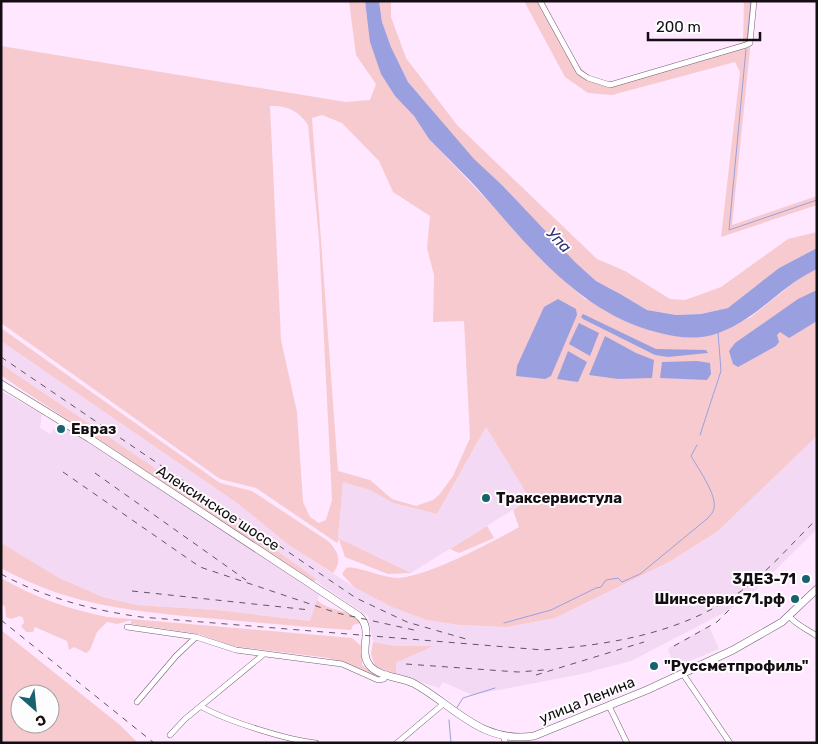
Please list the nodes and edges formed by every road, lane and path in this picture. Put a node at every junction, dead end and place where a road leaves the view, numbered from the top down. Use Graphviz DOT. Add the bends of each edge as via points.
graph roads {
  1 [pos="540,1"];
  2 [pos="754,1"];
  3 [pos="1,384"];
  4 [pos="817,589"];
  5 [pos="788,616"];
  6 [pos="127,626"];
  7 [pos="817,636"];
  8 [pos="196,637"];
  9 [pos="264,654"];
  10 [pos="387,674"];
  11 [pos="683,674"];
  12 [pos="138,702"];
  13 [pos="442,705"];
  14 [pos="610,706"];
  15 [pos="202,707"];
  16 [pos="170,735"];
  17 [pos="505,741"];
  18 [pos="518,741"];
  19 [pos="316,743"];
  20 [pos="397,743"];
  21 [pos="627,743"];
  22 [pos="730,743"];
  1 -- 2 [label="street" via="579,72 610,85 746,45 750,42"];
  3 -- 10 [label="main road, Алексинское шоссе" via="356,613 366,627 366,659 372,668"];
  4 -- 5 [label="main road, улица Ленина"];
  5 -- 7 [label="street" via="795,624"];
  5 -- 11 [label="main road, улица Ленина" via="750,641"];
  6 -- 8 [label="street"];
  8 -- 9 [label="street" via="236,650"];
  8 -- 12 [label="street"];
  9 -- 10 [label="street" via="342,664 378,680"];
  9 -- 15 [label="street"];
  10 -- 13 [label="main road, улица Ленина" via="414,684"];
  11 -- 14 [label="main road, улица Ленина"];
  11 -- 22 [label="street"];
  13 -- 17 [label="main road, улица Ленина" via="476,730"];
  13 -- 20 [label="street"];
  14 -- 18 [label="main road, улица Ленина"];
  14 -- 21 [label="street"];
  15 -- 16 [label="street"];
  15 -- 19 [label="street" via="264,730"];
  17 -- 18 [label="main road, улица Ленина"];
}
